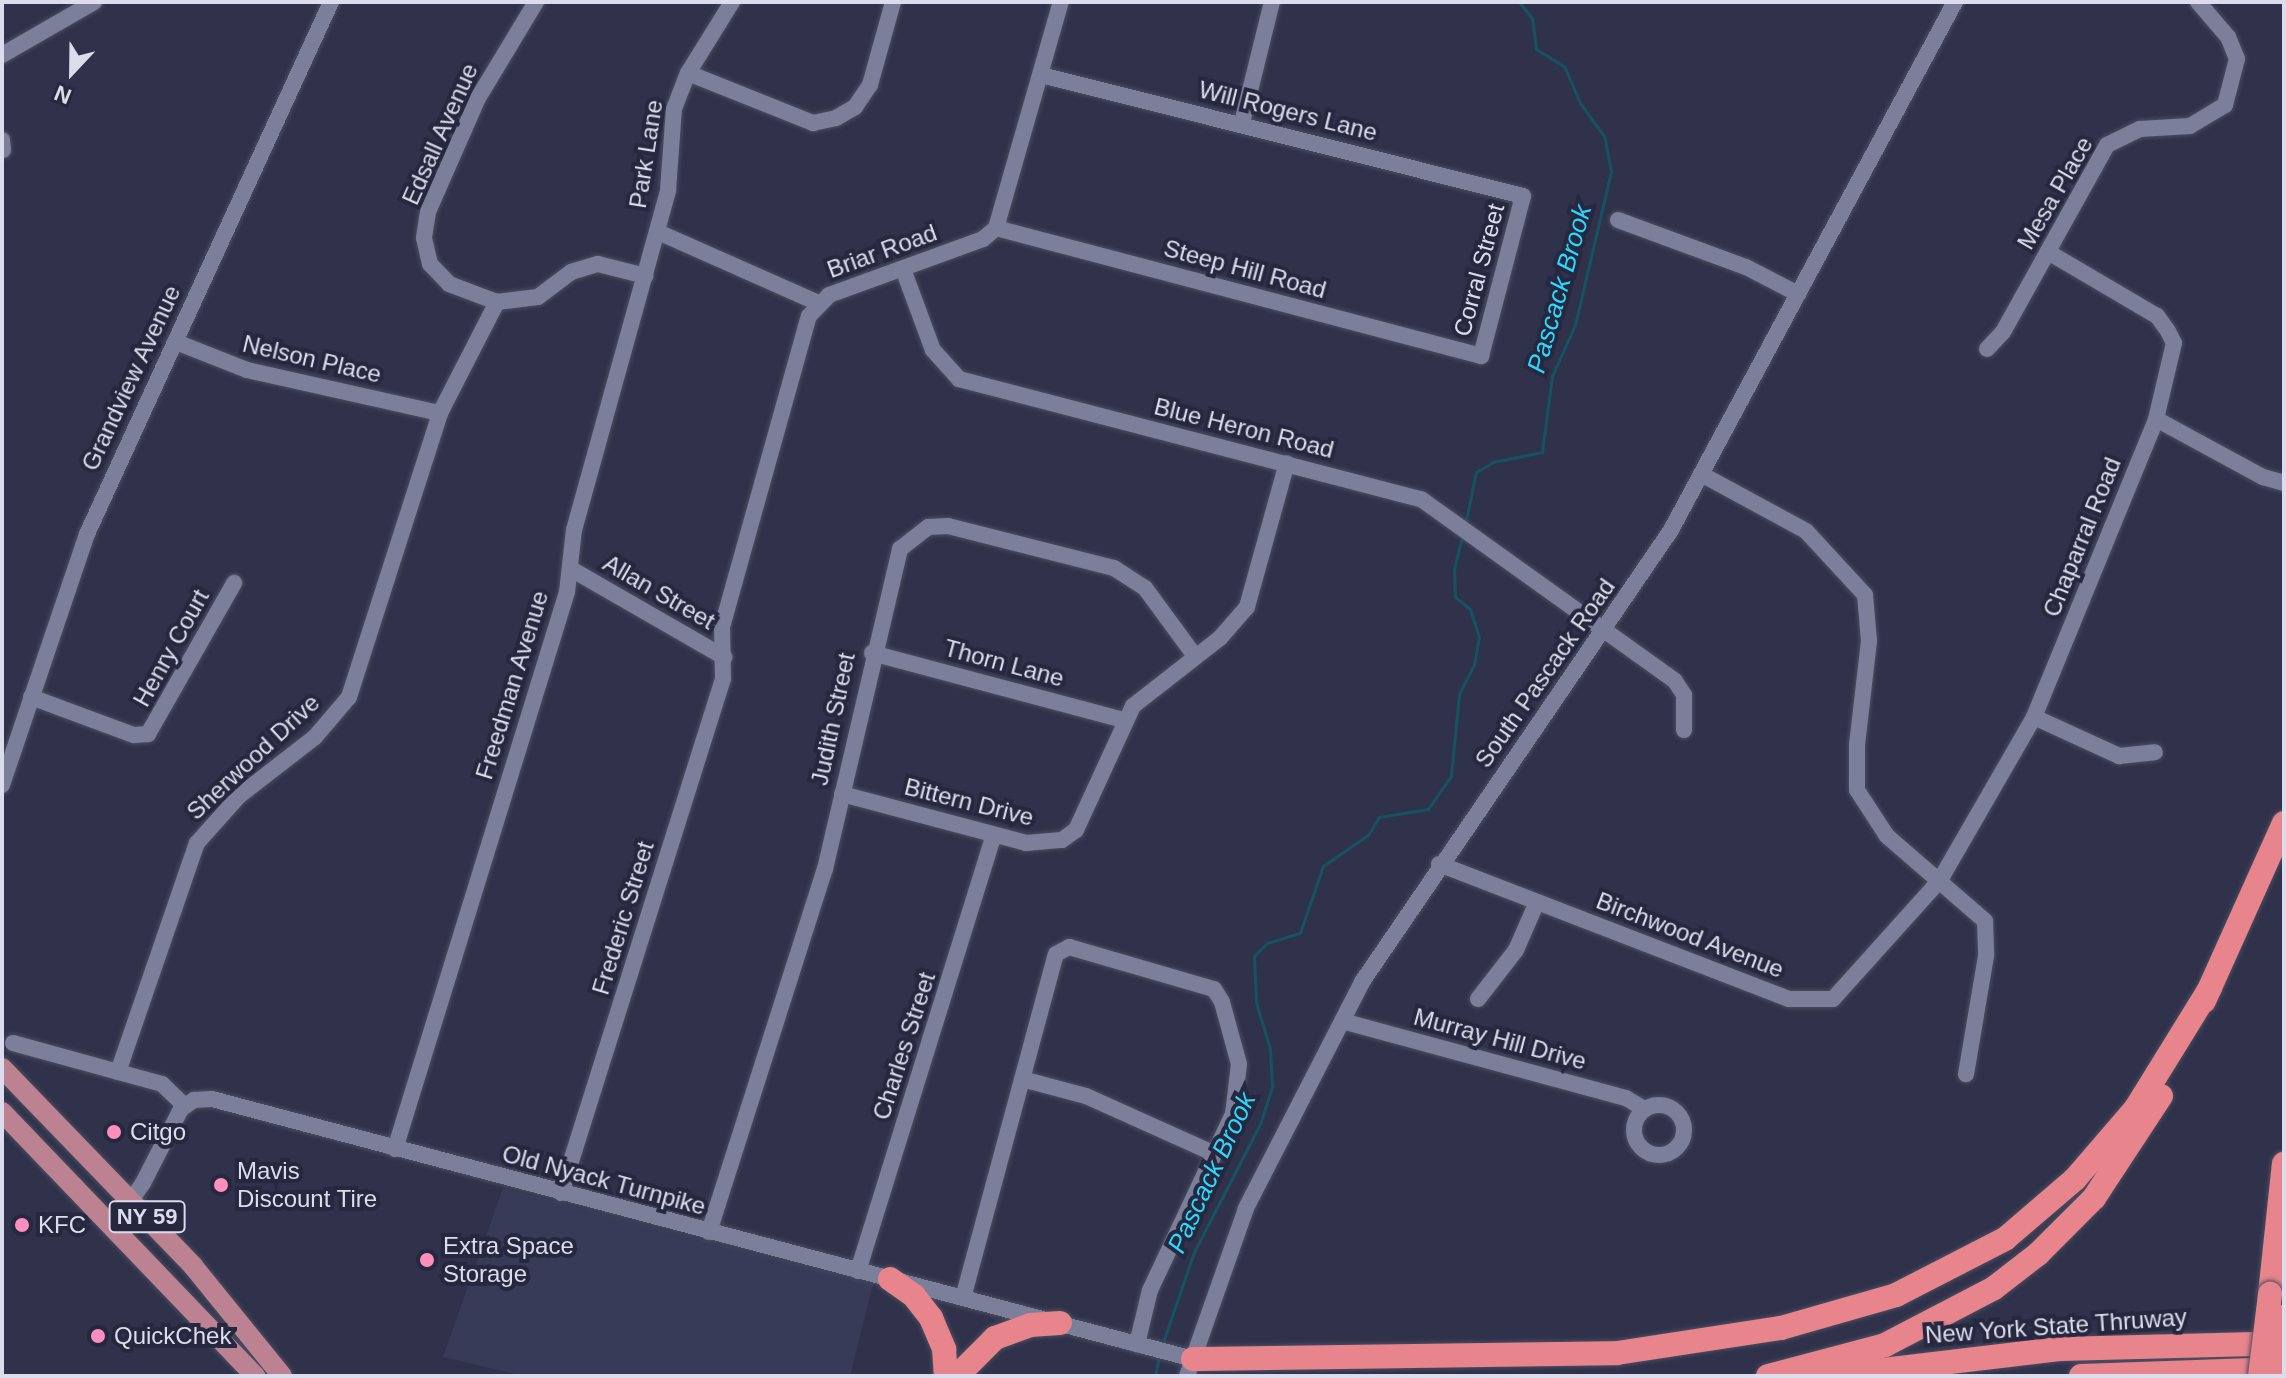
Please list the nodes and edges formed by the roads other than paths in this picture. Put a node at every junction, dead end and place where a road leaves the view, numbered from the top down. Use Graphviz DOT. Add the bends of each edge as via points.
graph roads {
  1 [pos="94,2"];
  2 [pos="331,2"];
  3 [pos="536,2"];
  4 [pos="732,2"];
  5 [pos="893,2"];
  6 [pos="1061,2"];
  7 [pos="1272,2"];
  8 [pos="1955,2"];
  9 [pos="2198,2"];
  10 [pos="2,55"];
  11 [pos="688,73"];
  12 [pos="1041,75"];
  13 [pos="1242,123"];
  14 [pos="1523,196"];
  15 [pos="1618,220"];
  16 [pos="996,228"];
  17 [pos="658,232"];
  18 [pos="2048,252"];
  19 [pos="903,269"];
  20 [pos="645,276"];
  21 [pos="1798,294"];
  22 [pos="497,302"];
  23 [pos="818,303"];
  24 [pos="176,342"];
  25 [pos="1987,349"];
  26 [pos="1481,356"];
  27 [pos="440,413"];
  28 [pos="2156,419"];
  29 [pos="1287,463"];
  30 [pos="1701,474"];
  31 [pos="2284,483"];
  32 [pos="571,569"];
  33 [pos="234,583"];
  34 [pos="1605,630"];
  35 [pos="872,653"];
  36 [pos="1195,656"];
  37 [pos="724,657"];
  38 [pos="31,697"];
  39 [pos="2034,717"];
  40 [pos="1124,720"];
  41 [pos="1684,730"];
  42 [pos="2155,752"];
  43 [pos="2,785"];
  44 [pos="842,794"];
  45 [pos="2284,823"];
  46 [pos="994,835"];
  47 [pos="1439,864"];
  48 [pos="1940,880"];
  49 [pos="1537,902"];
  50 [pos="2210,988"];
  51 [pos="1478,999"];
  52 [pos="1342,1021"];
  53 [pos="13,1043"];
  54 [pos="2,1068"];
  55 [pos="118,1072"];
  56 [pos="1966,1074"];
  57 [pos="1022,1079"];
  58 [pos="184,1105"];
  59 [pos="1644,1109"];
  60 [pos="2,1112"];
  61 [pos="395,1149"];
  62 [pos="1213,1153"];
  63 [pos="2284,1164"];
  64 [pos="561,1193"];
  65 [pos="132,1201"];
  66 [pos="114,1225"];
  67 [pos="709,1232"];
  68 [pos="858,1271"];
  69 [pos="890,1279"];
  70 [pos="963,1298"];
  71 [pos="2284,1316"];
  72 [pos="1060,1323"];
  73 [pos="2284,1343"];
  74 [pos="1144,1346"];
  75 [pos="1184,1363"];
  76 [pos="2284,1370"];
  77 [pos="255,1376"];
  78 [pos="282,1376"];
  79 [pos="946,1376"];
  80 [pos="957,1376"];
  81 [pos="1768,1376"];
  82 [pos="1833,1376"];
  83 [pos="2081,1376"];
  84 [pos="2260,1376"];
  85 [pos="2277,1376"];
  1 -- 10 [label="street"];
  2 -- 24 [label="street, Grandview Avenue"];
  3 -- 22 [label="street, Edsall Avenue" via="478,98 428,212 424,238 430,264 449,284"];
  4 -- 11 [label="street, Park Lane"];
  5 -- 11 [label="street" via="870,85 855,107 836,118 813,123"];
  6 -- 12 [label="street"];
  7 -- 13 [label="street"];
  8 -- 21 [label="street, South Pascack Road"];
  9 -- 18 [label="street, Mesa Place" via="2228,37 2237,59 2225,105 2190,126 2140,129 2107,145"];
  11 -- 17 [label="street, Park Lane" via="669,131 668,190"];
  12 -- 13 [label="street, Will Rogers Lane"];
  12 -- 16 [label="street"];
  13 -- 14 [label="street, Will Rogers Lane"];
  14 -- 26 [label="street, Corral Street"];
  15 -- 21 [label="street" via="1734,262"];
  16 -- 19 [label="street, Briar Road" via="983,239"];
  16 -- 26 [label="street, Steep Hill Road"];
  17 -- 20 [label="street, Freedman Avenue"];
  17 -- 23 [label="street"];
  18 -- 25 [label="street, Mesa Place" via="2003,332"];
  18 -- 28 [label="street, Chaparral Road" via="2157,316 2168,331 2174,343"];
  19 -- 23 [label="street, Briar Road"];
  19 -- 29 [label="street, Blue Heron Road" via="933,350 959,379"];
  20 -- 22 [label="street" via="598,264 571,272 538,297"];
  20 -- 32 [label="street, Freedman Avenue" via="574,530"];
  21 -- 30 [label="street, South Pascack Road"];
  22 -- 27 [label="street, Sherwood Drive"];
  23 -- 37 [label="street, Briar Road" via="809,316 722,627"];
  24 -- 27 [label="street, Nelson Place" via="247,370"];
  24 -- 38 [label="street, Grandview Avenue" via="87,534"];
  27 -- 55 [label="street, Sherwood Drive" via="349,697 315,737 239,796 197,843"];
  28 -- 31 [label="street" via="2263,477"];
  28 -- 39 [label="street, Chaparral Road"];
  29 -- 34 [label="street, Blue Heron Road" via="1401,492 1458,524"];
  29 -- 36 [label="street, Bittern Drive" via="1247,607 1237,623"];
  30 -- 34 [label="street, South Pascack Road"];
  30 -- 48 [label="street" via="1806,531 1865,595 1869,641 1857,790 1887,836"];
  32 -- 37 [label="street, Allan Street"];
  32 -- 61 [label="street, Freedman Avenue"];
  33 -- 38 [label="street, Henry Court" via="148,734 134,735"];
  34 -- 41 [label="street, Blue Heron Road" via="1675,681 1684,695"];
  34 -- 47 [label="street, South Pascack Road"];
  35 -- 36 [label="street, Judith Street" via="900,549 928,527 948,526 1126,574 1153,597"];
  35 -- 40 [label="street, Thorn Lane"];
  35 -- 44 [label="street, Judith Street"];
  36 -- 40 [label="street, Bittern Drive" via="1146,692"];
  37 -- 64 [label="street, Frederic Street" via="723,679"];
  38 -- 43 [label="street, Grandview Avenue"];
  39 -- 42 [label="street" via="2119,756"];
  39 -- 48 [label="street, Chaparral Road"];
  40 -- 46 [label="street, Bittern Drive" via="1076,830 1045,844"];
  44 -- 46 [label="street, Bittern Drive"];
  44 -- 67 [label="street, Judith Street" via="825,869"];
  45 -- 50 [label="highway"];
  46 -- 68 [label="street, Charles Street"];
  47 -- 49 [label="street, Birchwood Avenue"];
  47 -- 52 [label="street, South Pascack Road"];
  48 -- 49 [label="street, Birchwood Avenue" via="1833,999 1811,1003"];
  48 -- 56 [label="street" via="1985,921 1988,939"];
  49 -- 51 [label="street" via="1516,950"];
  50 -- 75 [label="highway" via="2136,1108 2075,1179 2005,1239 1896,1295 1781,1328 1617,1353"];
  50 -- 81 [label="highway" via="2140,1134 2094,1198 2038,1254 1987,1293 1924,1329 1866,1352"];
  52 -- 59 [label="street, Murray Hill Drive" via="1626,1098"];
  52 -- 75 [label="street, South Pascack Road" via="1236,1229"];
  53 -- 55 [label="street"];
  54 -- 65 [label="main road, NY 59"];
  55 -- 58 [label="street" via="162,1084"];
  57 -- 62 [label="street" via="1086,1096"];
  57 -- 62 [label="street" via="1061,948 1207,985 1222,1002 1239,1064 1233,1114"];
  57 -- 70 [label="street"];
  58 -- 61 [label="street, Old Nyack Turnpike" via="199,1099 225,1101"];
  58 -- 65 [label="street"];
  60 -- 66 [label="main road, NY 59"];
  61 -- 64 [label="street, Old Nyack Turnpike"];
  62 -- 74 [label="street" via="1150,1290"];
  63 -- 84 [label="highway, bridge"];
  64 -- 67 [label="street, Old Nyack Turnpike"];
  65 -- 66 [label="street"];
  65 -- 78 [label="main road, NY 59"];
  66 -- 77 [label="main road, NY 59"];
  67 -- 68 [label="street, Old Nyack Turnpike"];
  68 -- 69 [label="street, Old Nyack Turnpike"];
  69 -- 70 [label="street, Old Nyack Turnpike"];
  69 -- 79 [label="highway" via="914,1296 931,1318 942,1342"];
  70 -- 72 [label="street, Old Nyack Turnpike"];
  71 -- 85 [label="highway, bridge"];
  72 -- 74 [label="street, Old Nyack Turnpike"];
  72 -- 80 [label="highway" via="1030,1325 995,1338"];
  73 -- 82 [label="highway, New York State Thruway" via="2088,1347"];
  74 -- 75 [label="street, Old Nyack Turnpike"];
  76 -- 83 [label="highway"];
}
